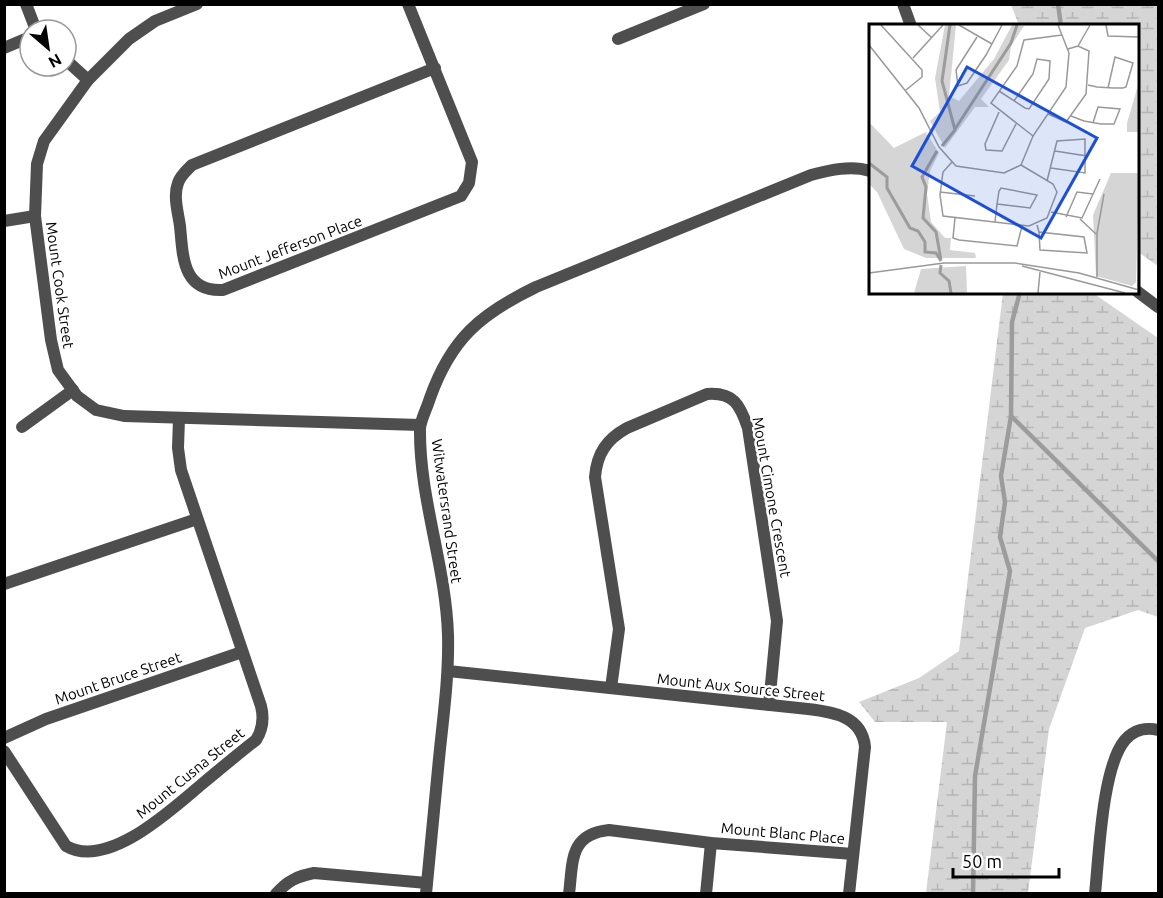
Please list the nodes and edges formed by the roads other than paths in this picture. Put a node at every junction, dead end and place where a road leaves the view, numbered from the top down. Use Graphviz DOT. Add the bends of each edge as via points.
graph roads {
  1 [pos="197,4"];
  2 [pos="408,4"];
  3 [pos="704,4"];
  4 [pos="903,4"];
  5 [pos="176,8"];
  6 [pos="910,24"];
  7 [pos="618,39"];
  8 [pos="18,42"];
  9 [pos="4,48"];
  10 [pos="435,68"];
  11 [pos="78,71"];
  12 [pos="88,80"];
  13 [pos="869,171"];
  14 [pos="35,216"];
  15 [pos="4,221"];
  16 [pos="1139,293"];
  17 [pos="1158,307"];
  18 [pos="73,390"];
  19 [pos="179,418"];
  20 [pos="420,425"];
  21 [pos="22,428"];
  22 [pos="196,519"];
  23 [pos="4,584"];
  24 [pos="242,652"];
  25 [pos="448,671"];
  26 [pos="611,688"];
  27 [pos="769,705"];
  28 [pos="1158,730"];
  29 [pos="4,738"];
  30 [pos="4,751"];
  31 [pos="711,843"];
  32 [pos="853,854"];
  33 [pos="426,888"];
  34 [pos="276,894"];
  35 [pos="569,894"];
  36 [pos="706,894"];
  37 [pos="849,894"];
  38 [pos="1095,894"];
  1 -- 5 [label="street, Mount Cook Street"];
  2 -- 10 [label="street, Mount Jefferson Place"];
  3 -- 7 [label="street"];
  4 -- 6 [label="street"];
  5 -- 12 [label="street, Mount Cook Street" via="129,39"];
  8 -- 9 [label="street"];
  10 -- 10 [label="street, Mount Jefferson Place" via="472,162 469,183 461,196 223,290 203,288 191,278 184,265 176,200 178,181 192,165"];
  11 -- 12 [label="street"];
  12 -- 14 [label="street, Mount Cook Street" via="44,141 37,164"];
  13 -- 20 [label="street, Witwatersrand Street" via="853,168 811,176 504,303 463,336 449,355"];
  14 -- 15 [label="street"];
  14 -- 18 [label="street, Mount Cook Street" via="51,340 58,370"];
  16 -- 17 [label="street"];
  18 -- 19 [label="street, Mount Cook Street" via="96,410 124,416"];
  18 -- 21 [label="street"];
  19 -- 20 [label="street, Mount Cook Street"];
  19 -- 22 [label="street, Mount Cusna Street" via="181,470"];
  20 -- 25 [label="street, Witwatersrand Street" via="448,633"];
  22 -- 23 [label="street"];
  22 -- 24 [label="street, Mount Cusna Street"];
  24 -- 29 [label="street, Mount Bruce Street" via="33,723"];
  24 -- 30 [label="street, Mount Cusna Street" via="263,715 256,740 137,835 87,852 66,846"];
  25 -- 26 [label="street, Mount Aux Source Street"];
  25 -- 33 [label="street, Witwatersrand Street"];
  26 -- 27 [label="street, Mount Aux Source Street"];
  26 -- 27 [label="street, Mount Cimone Crescent" via="619,629 595,477 598,458 614,435 707,394 718,393 735,401 748,428 777,621"];
  27 -- 32 [label="street, Mount Aux Source Street" via="850,718 862,733 864,765"];
  28 -- 38 [label="street" via="1150,728 1132,734 1115,760 1107,786"];
  31 -- 32 [label="street, Mount Blanc Place"];
  31 -- 35 [label="street, Mount Blanc Place" via="609,830 590,833 574,854"];
  31 -- 36 [label="street, Mount Blanc Place"];
  32 -- 37 [label="street, Mount Aux Source Street"];
  33 -- 34 [label="street" via="314,873 298,876"];
}
